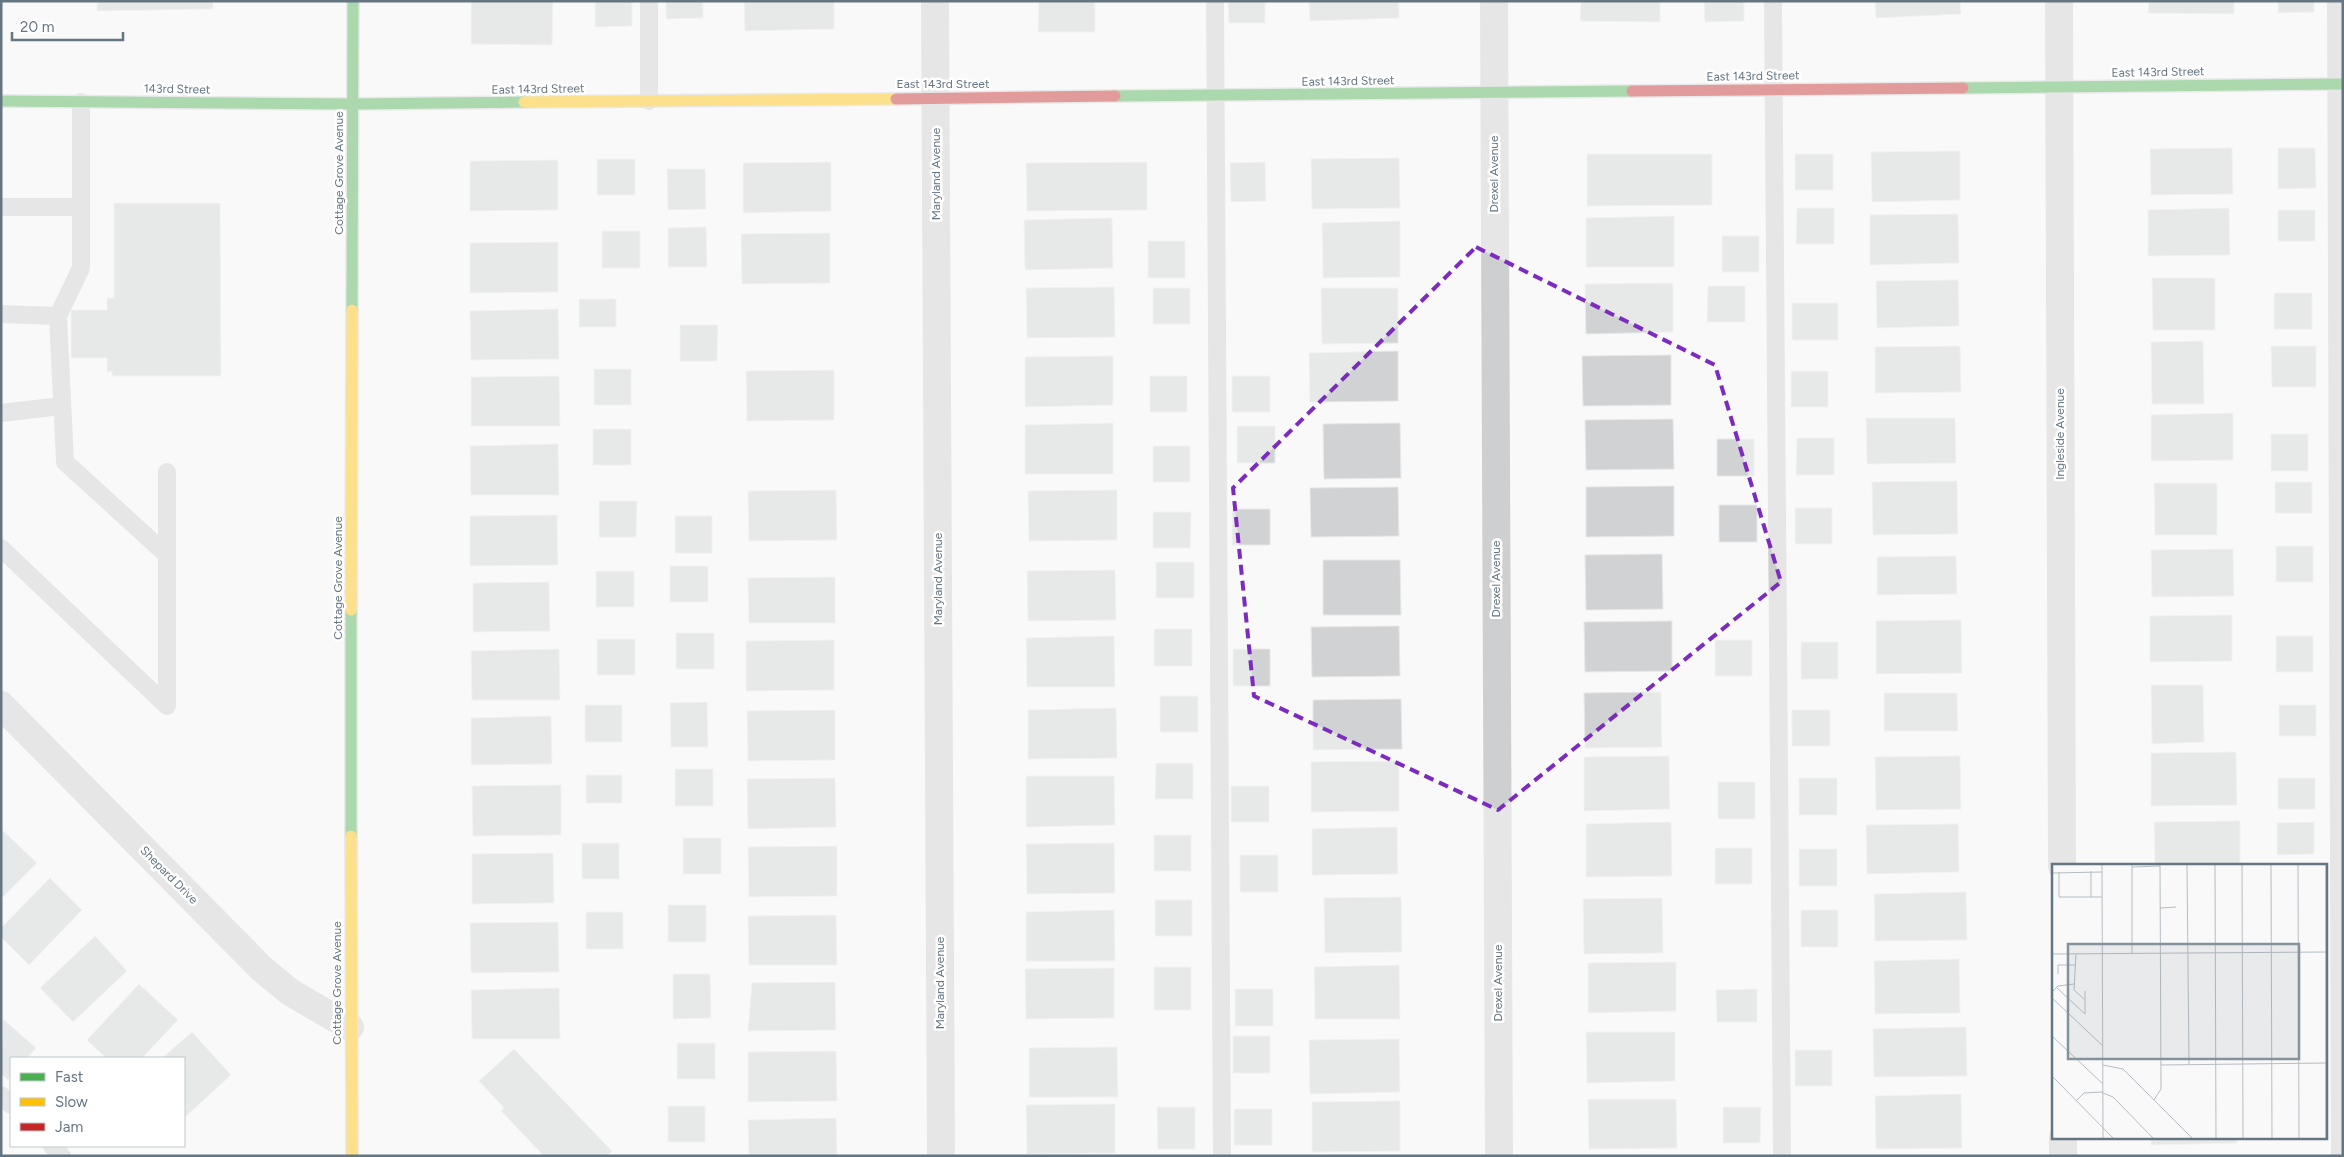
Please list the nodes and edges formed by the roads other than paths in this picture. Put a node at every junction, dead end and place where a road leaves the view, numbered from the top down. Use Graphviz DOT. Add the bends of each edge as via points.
graph roads {
  1 [pos="353,1"];
  2 [pos="649,1"];
  3 [pos="935,1"];
  4 [pos="1215,1"];
  5 [pos="1494,1"];
  6 [pos="1772,1"];
  7 [pos="2059,1"];
  8 [pos="2336,1"];
  9 [pos="2340,84"];
  10 [pos="2059,86"];
  11 [pos="1773,89"];
  12 [pos="1494,92"];
  13 [pos="1216,96"];
  14 [pos="935,98"];
  15 [pos="1,101"];
  16 [pos="648,101"];
  17 [pos="81,102"];
  18 [pos="353,104"];
  19 [pos="1,207"];
  20 [pos="81,207"];
  21 [pos="1,314"];
  22 [pos="58,316"];
  23 [pos="60,406"];
  24 [pos="1,413"];
  25 [pos="167,472"];
  26 [pos="1,548"];
  27 [pos="166,555"];
  28 [pos="1,705"];
  29 [pos="2062,864"];
  30 [pos="350,1027"];
  31 [pos="1,1095"];
  32 [pos="10,1104"];
  33 [pos="2063,1140"];
  34 [pos="53,1147"];
  35 [pos="62,1156"];
  36 [pos="352,1156"];
  37 [pos="941,1156"];
  38 [pos="1222,1156"];
  39 [pos="1499,1156"];
  40 [pos="1782,1156"];
  41 [pos="2063,1156"];
  42 [pos="2340,1156"];
  1 -- 18 [label="street, Cottage Grove Avenue"];
  2 -- 16 [label="lane"];
  3 -- 14 [label="street, Maryland Avenue"];
  4 -- 13 [label="lane"];
  5 -- 12 [label="street, Drexel Avenue"];
  6 -- 11 [label="lane"];
  7 -- 10 [label="street, Ingleside Avenue"];
  8 -- 9 [label="lane"];
  9 -- 10 [label="street, East 143rd Street"];
  9 -- 42 [label="lane"];
  10 -- 11 [label="street, East 143rd Street"];
  10 -- 29 [label="street, Ingleside Avenue"];
  11 -- 12 [label="street, East 143rd Street"];
  11 -- 40 [label="lane"];
  12 -- 13 [label="street, East 143rd Street"];
  12 -- 39 [label="street, Drexel Avenue"];
  13 -- 14 [label="street, East 143rd Street"];
  13 -- 38 [label="lane"];
  14 -- 16 [label="street, East 143rd Street"];
  14 -- 37 [label="street, Maryland Avenue"];
  15 -- 17 [label="street, 143rd Street"];
  16 -- 18 [label="street, East 143rd Street"];
  17 -- 18 [label="street, 143rd Street"];
  17 -- 20 [label="lane"];
  18 -- 30 [label="street, Cottage Grove Avenue"];
  19 -- 20 [label="lane"];
  20 -- 22 [label="lane" via="81,268"];
  21 -- 22 [label="lane"];
  22 -- 23 [label="lane"];
  23 -- 24 [label="lane"];
  23 -- 27 [label="lane" via="65,462"];
  25 -- 27 [label="lane"];
  26 -- 27 [label="lane" via="168,706"];
  28 -- 30 [label="street, Shepard Drive" via="262,969 290,992"];
  30 -- 36 [label="street, Cottage Grove Avenue"];
  31 -- 32 [label="lane"];
  33 -- 41 [label="street"];
  34 -- 35 [label="lane"];
}
